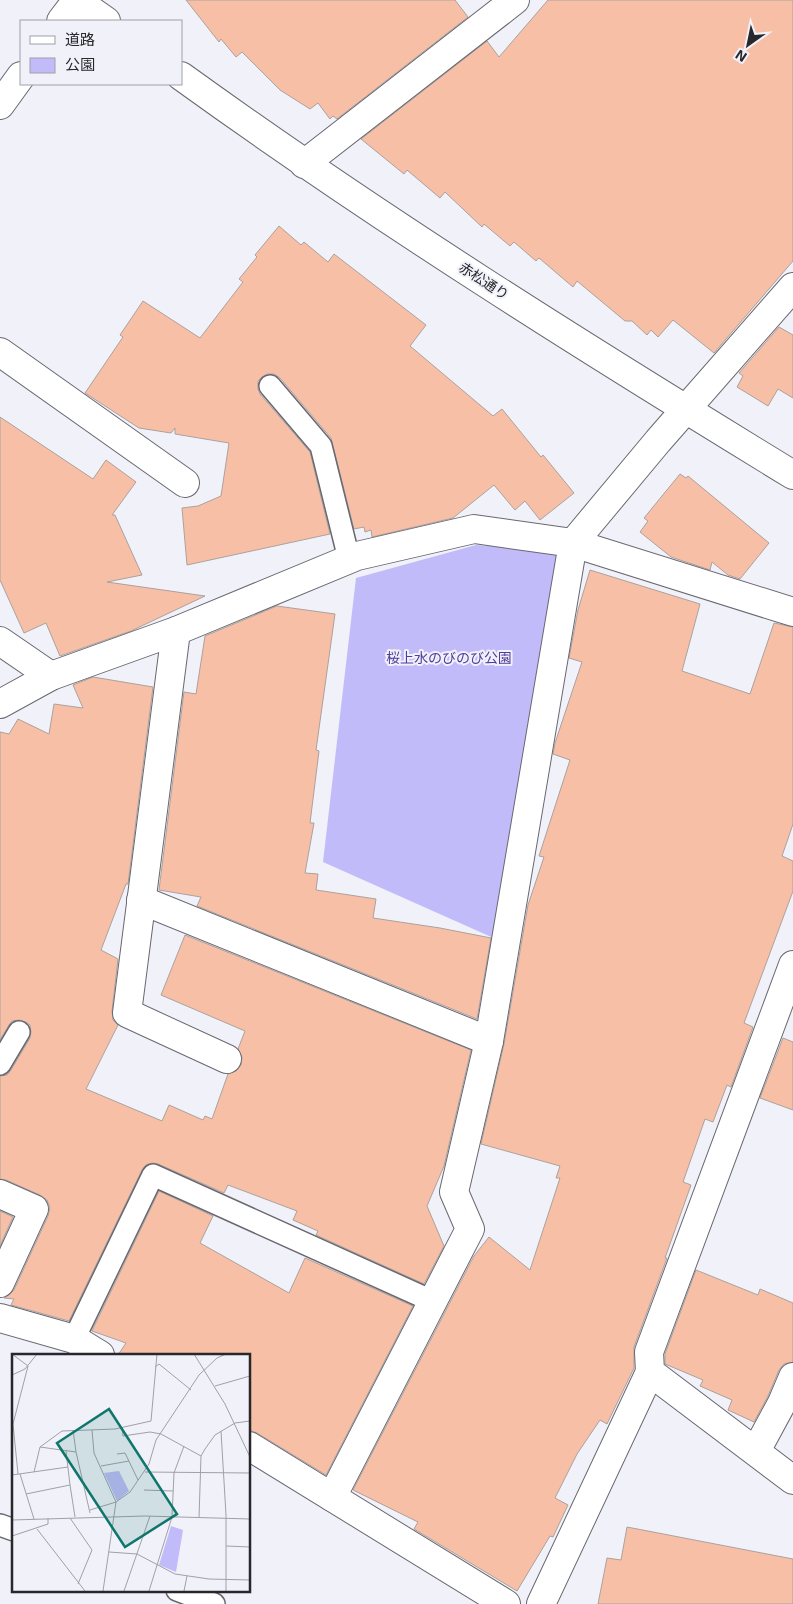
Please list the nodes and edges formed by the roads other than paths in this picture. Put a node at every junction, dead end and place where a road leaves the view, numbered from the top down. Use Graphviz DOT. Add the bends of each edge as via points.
graph roads {
  1 [pos="77,0"];
  2 [pos="515,0"];
  3 [pos="63,20"];
  4 [pos="105,20"];
  5 [pos="20,77"];
  6 [pos="182,77"];
  7 [pos="0,105"];
  8 [pos="304,164"];
  9 [pos="793,287"];
  10 [pos="0,352"];
  11 [pos="270,386"];
  12 [pos="686,410"];
  13 [pos="793,475"];
  14 [pos="185,483"];
  15 [pos="573,543"];
  16 [pos="350,559"];
  17 [pos="793,612"];
  18 [pos="176,631"];
  19 [pos="0,641"];
  20 [pos="51,676"];
  21 [pos="0,704"];
  22 [pos="141,900"];
  23 [pos="793,964"];
  24 [pos="19,1032"];
  25 [pos="489,1041"];
  26 [pos="227,1059"];
  27 [pos="0,1064"];
  28 [pos="0,1194"];
  29 [pos="0,1283"];
  30 [pos="432,1301"];
  31 [pos="0,1318"];
  32 [pos="74,1339"];
  33 [pos="98,1354"];
  34 [pos="650,1372"];
  35 [pos="793,1377"];
  36 [pos="250,1447"];
  37 [pos="756,1451"];
  38 [pos="793,1480"];
  39 [pos="332,1497"];
  40 [pos="0,1525"];
  41 [pos="12,1529"];
  42 [pos="182,1592"];
  43 [pos="214,1604"];
  44 [pos="506,1604"];
  45 [pos="541,1604"];
  1 -- 3 [label="street"];
  1 -- 4 [label="street"];
  2 -- 8 [label="street"];
  5 -- 7 [label="street"];
  6 -- 8 [label="street, 赤松通り"];
  8 -- 12 [label="street, 赤松通り"];
  9 -- 12 [label="street"];
  10 -- 14 [label="street"];
  11 -- 16 [label="lane" via="321,446"];
  12 -- 13 [label="street, 赤松通り"];
  12 -- 15 [label="street"];
  15 -- 16 [label="street" via="474,529"];
  15 -- 17 [label="street"];
  15 -- 25 [label="street"];
  16 -- 18 [label="street"];
  18 -- 20 [label="street"];
  18 -- 22 [label="street"];
  19 -- 20 [label="street"];
  20 -- 21 [label="street"];
  22 -- 25 [label="street"];
  22 -- 26 [label="street" via="127,1013"];
  23 -- 34 [label="street" via="649,1352"];
  24 -- 27 [label="lane"];
  25 -- 30 [label="street" via="454,1192 470,1229"];
  28 -- 29 [label="street" via="34,1209"];
  30 -- 32 [label="lane" via="153,1175"];
  30 -- 39 [label="street"];
  31 -- 32 [label="street"];
  32 -- 33 [label="street"];
  34 -- 37 [label="street"];
  34 -- 45 [label="street"];
  35 -- 37 [label="street"];
  36 -- 39 [label="street"];
  37 -- 38 [label="street"];
  39 -- 44 [label="street"];
  40 -- 41 [label="lane"];
  42 -- 43 [label="lane"];
}
